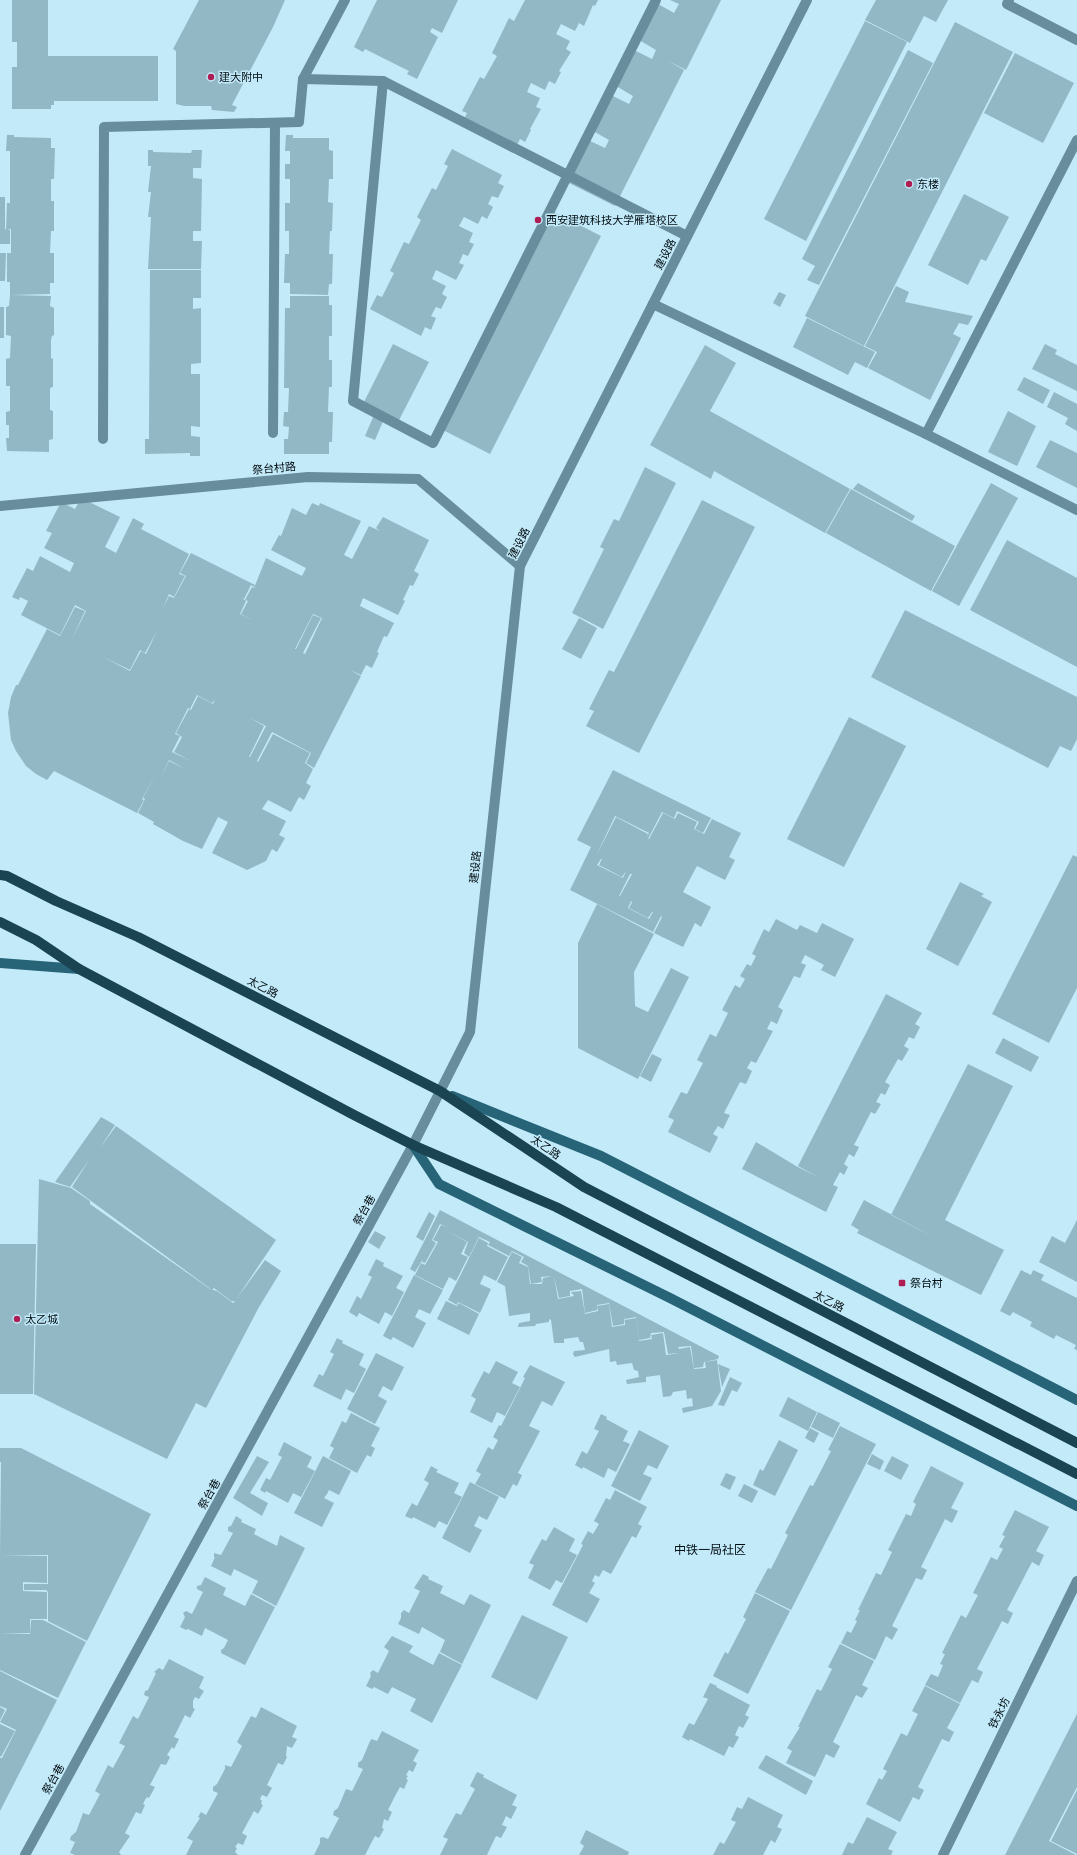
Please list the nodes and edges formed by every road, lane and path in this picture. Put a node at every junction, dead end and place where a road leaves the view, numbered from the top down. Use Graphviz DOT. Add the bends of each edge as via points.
graph roads {
  1 [pos="345,0"];
  2 [pos="656,0"];
  3 [pos="807,0"];
  4 [pos="1009,0"];
  5 [pos="1077,40"];
  6 [pos="303,79"];
  7 [pos="383,81"];
  8 [pos="275,123"];
  9 [pos="1077,140"];
  10 [pos="569,176"];
  11 [pos="688,236"];
  12 [pos="653,304"];
  13 [pos="273,433"];
  14 [pos="926,434"];
  15 [pos="103,439"];
  16 [pos="0,506"];
  17 [pos="1077,510"];
  18 [pos="520,566"];
  19 [pos="2,875"];
  20 [pos="0,922"];
  21 [pos="0,962"];
  22 [pos="79,969"];
  23 [pos="440,1091"];
  24 [pos="413,1145"];
  25 [pos="1077,1400"];
  26 [pos="1077,1443"];
  27 [pos="1077,1474"];
  28 [pos="1077,1506"];
  29 [pos="1077,1581"];
  30 [pos="26,1855"];
  31 [pos="943,1855"];
  1 -- 6 [label="street"];
  2 -- 10 [label="street"];
  3 -- 11 [label="street, 建设路"];
  4 -- 5 [label="street" via="1007,4"];
  6 -- 7 [label="street"];
  6 -- 8 [label="street" via="299,122"];
  7 -- 10 [label="street"];
  7 -- 10 [label="street" via="353,401 433,443"];
  8 -- 13 [label="street"];
  8 -- 15 [label="street" via="104,127"];
  9 -- 14 [label="street"];
  10 -- 11 [label="street"];
  11 -- 12 [label="street, 建设路"];
  12 -- 14 [label="street"];
  12 -- 18 [label="street, 建设路"];
  14 -- 17 [label="street"];
  16 -- 18 [label="street, 祭台村路" via="308,477 418,479"];
  18 -- 23 [label="street, 建设路" via="470,1032"];
  19 -- 23 [label="main road, 太乙路" via="138,937"];
  20 -- 22 [label="main road" via="36,940"];
  21 -- 22 [label="main road"];
  22 -- 24 [label="main road"];
  23 -- 24 [label="street, 建设路"];
  23 -- 25 [label="main road" via="601,1156"];
  23 -- 26 [label="main road, 太乙路" via="584,1187"];
  24 -- 27 [label="main road" via="556,1207"];
  24 -- 28 [label="main road" via="440,1184"];
  24 -- 30 [label="street, 祭台巷"];
  29 -- 31 [label="street, 铁永坊"];
}
